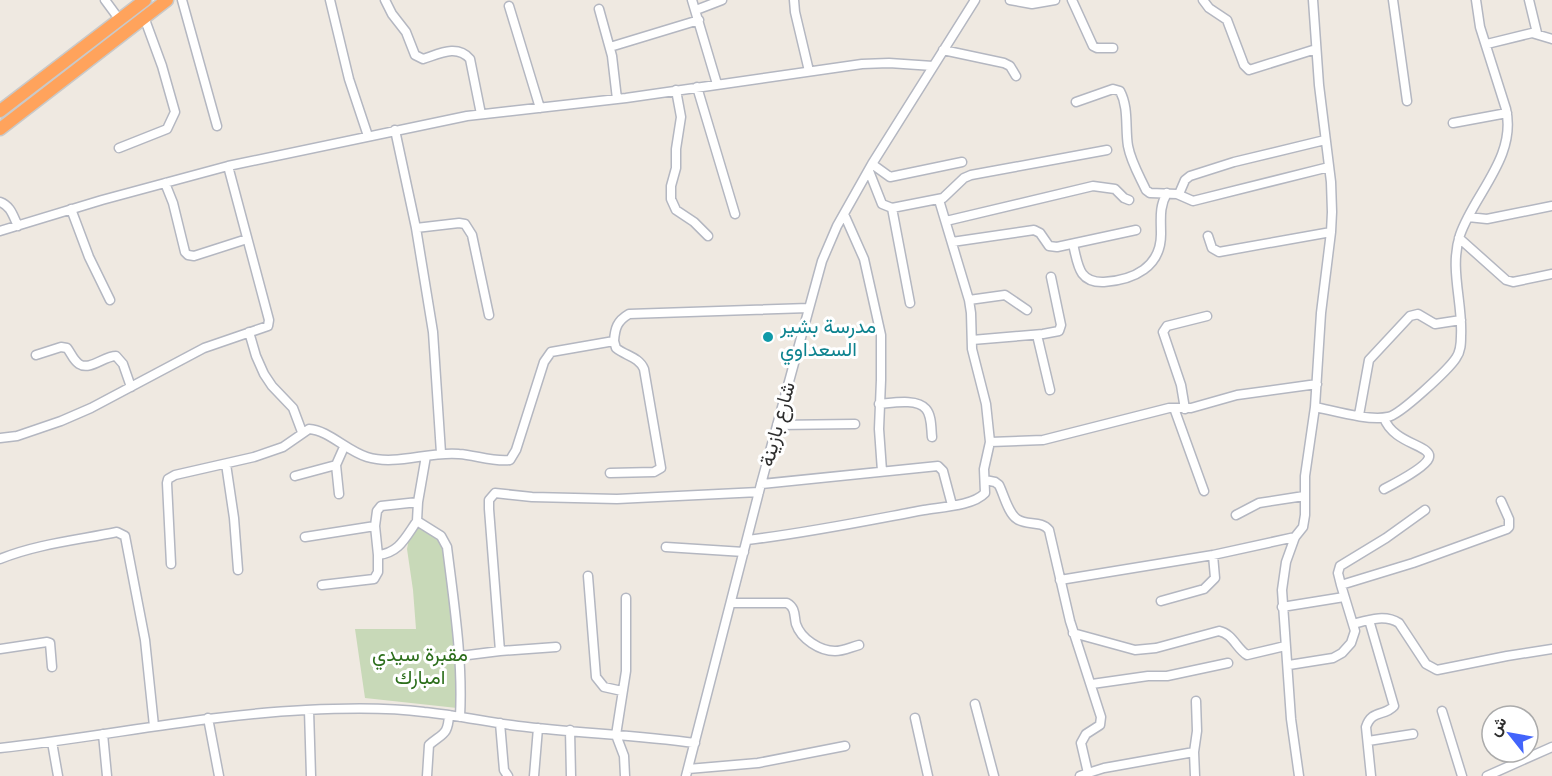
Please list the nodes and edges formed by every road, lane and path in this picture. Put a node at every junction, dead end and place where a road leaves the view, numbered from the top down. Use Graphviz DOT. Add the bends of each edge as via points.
graph roads {
  1 [pos="105,0"];
  2 [pos="145,0"];
  3 [pos="168,0"];
  4 [pos="182,0"];
  5 [pos="330,0"];
  6 [pos="384,0"];
  7 [pos="692,0"];
  8 [pos="722,0"];
  9 [pos="794,0"];
  10 [pos="975,0"];
  11 [pos="1010,0"];
  12 [pos="1055,0"];
  13 [pos="1072,0"];
  14 [pos="1203,0"];
  15 [pos="1312,0"];
  16 [pos="1393,0"];
  17 [pos="1476,0"];
  18 [pos="1529,0"];
  19 [pos="1035,2"];
  20 [pos="509,6"];
  21 [pos="599,9"];
  22 [pos="696,10"];
  23 [pos="144,17"];
  24 [pos="118,19"];
  25 [pos="699,20"];
  26 [pos="1537,33"];
  27 [pos="1552,39"];
  28 [pos="1486,44"];
  29 [pos="610,47"];
  30 [pos="1113,48"];
  31 [pos="1316,49"];
  32 [pos="943,50"];
  33 [pos="933,66"];
  34 [pos="809,71"];
  35 [pos="1016,76"];
  36 [pos="717,84"];
  37 [pos="697,87"];
  38 [pos="676,90"];
  39 [pos="616,99"];
  40 [pos="1407,100"];
  41 [pos="1076,102"];
  42 [pos="540,108"];
  43 [pos="0,111"];
  44 [pos="1507,113"];
  45 [pos="481,114"];
  46 [pos="1452,123"];
  47 [pos="217,126"];
  48 [pos="0,129"];
  49 [pos="395,130"];
  50 [pos="368,136"];
  51 [pos="1325,140"];
  52 [pos="119,148"];
  53 [pos="1107,150"];
  54 [pos="962,162"];
  55 [pos="228,166"];
  56 [pos="870,167"];
  57 [pos="1329,167"];
  58 [pos="165,183"];
  59 [pos="1167,193"];
  60 [pos="1179,194"];
  61 [pos="939,200"];
  62 [pos="1129,200"];
  63 [pos="0,202"];
  64 [pos="1552,206"];
  65 [pos="892,208"];
  66 [pos="71,209"];
  67 [pos="735,213"];
  68 [pos="844,214"];
  69 [pos="1468,217"];
  70 [pos="946,221"];
  71 [pos="18,226"];
  72 [pos="416,228"];
  73 [pos="1136,230"];
  74 [pos="0,231"];
  75 [pos="1331,231"];
  76 [pos="708,236"];
  77 [pos="1208,236"];
  78 [pos="1459,238"];
  79 [pos="247,239"];
  80 [pos="952,242"];
  81 [pos="1072,244"];
  82 [pos="1552,274"];
  83 [pos="1051,277"];
  84 [pos="110,300"];
  85 [pos="969,300"];
  86 [pos="910,303"];
  87 [pos="809,308"];
  88 [pos="1028,310"];
  89 [pos="489,315"];
  90 [pos="1207,316"];
  91 [pos="1461,320"];
  92 [pos="249,332"];
  93 [pos="1037,335"];
  94 [pos="972,340"];
  95 [pos="614,341"];
  96 [pos="36,355"];
  97 [pos="1317,384"];
  98 [pos="131,387"];
  99 [pos="1050,390"];
  100 [pos="879,404"];
  101 [pos="1315,407"];
  102 [pos="1174,408"];
  103 [pos="1185,408"];
  104 [pos="1359,415"];
  105 [pos="1384,418"];
  106 [pos="855,424"];
  107 [pos="777,425"];
  108 [pos="302,432"];
  109 [pos="932,437"];
  110 [pos="0,438"];
  111 [pos="990,442"];
  112 [pos="344,447"];
  113 [pos="441,453"];
  114 [pos="426,456"];
  115 [pos="226,464"];
  116 [pos="336,465"];
  117 [pos="882,471"];
  118 [pos="610,472"];
  119 [pos="295,476"];
  120 [pos="985,480"];
  121 [pos="760,488"];
  122 [pos="1384,489"];
  123 [pos="1204,491"];
  124 [pos="339,494"];
  125 [pos="1304,496"];
  126 [pos="1501,501"];
  127 [pos="418,502"];
  128 [pos="952,505"];
  129 [pos="1425,510"];
  130 [pos="1236,515"];
  131 [pos="417,521"];
  132 [pos="375,526"];
  133 [pos="305,537"];
  134 [pos="1295,537"];
  135 [pos="747,540"];
  136 [pos="666,547"];
  137 [pos="744,552"];
  138 [pos="378,555"];
  139 [pos="1213,555"];
  140 [pos="0,559"];
  141 [pos="171,564"];
  142 [pos="238,570"];
  143 [pos="588,576"];
  144 [pos="1060,580"];
  145 [pos="322,585"];
  146 [pos="1341,585"];
  147 [pos="1344,597"];
  148 [pos="626,598"];
  149 [pos="1161,601"];
  150 [pos="731,603"];
  151 [pos="1282,607"];
  152 [pos="1369,620"];
  153 [pos="1353,624"];
  154 [pos="1073,633"];
  155 [pos="858,645"];
  156 [pos="1285,646"];
  157 [pos="556,647"];
  158 [pos="0,649"];
  159 [pos="1552,649"];
  160 [pos="500,651"];
  161 [pos="460,656"];
  162 [pos="1228,663"];
  163 [pos="1288,665"];
  164 [pos="52,668"];
  165 [pos="1092,684"];
  166 [pos="622,691"];
  167 [pos="1196,700"];
  168 [pos="975,704"];
  169 [pos="309,710"];
  170 [pos="1442,711"];
  171 [pos="449,715"];
  172 [pos="460,717"];
  173 [pos="208,718"];
  174 [pos="915,718"];
  175 [pos="500,723"];
  176 [pos="154,726"];
  177 [pos="538,728"];
  178 [pos="570,730"];
  179 [pos="103,734"];
  180 [pos="1413,734"];
  181 [pos="616,735"];
  182 [pos="1368,741"];
  183 [pos="52,742"];
  184 [pos="694,743"];
  185 [pos="845,746"];
  186 [pos="1552,747"];
  187 [pos="0,748"];
  188 [pos="1194,752"];
  189 [pos="687,772"];
  190 [pos="1084,774"];
  191 [pos="531,775"];
  192 [pos="58,776"];
  193 [pos="107,776"];
  194 [pos="219,776"];
  195 [pos="311,776"];
  196 [pos="427,776"];
  197 [pos="508,776"];
  198 [pos="572,776"];
  199 [pos="625,776"];
  200 [pos="928,776"];
  201 [pos="994,776"];
  202 [pos="1195,776"];
  203 [pos="1299,776"];
  204 [pos="1371,776"];
  205 [pos="1462,776"];
  206 [pos="1487,776"];
  1 -- 24 [label="street"];
  2 -- 24 [label="highway"];
  3 -- 23 [label="highway"];
  4 -- 47 [label="street"];
  5 -- 50 [label="street" via="349,80"];
  6 -- 45 [label="street" via="419,58 454,51 466,54"];
  7 -- 22 [label="street"];
  8 -- 22 [label="street"];
  9 -- 34 [label="street"];
  10 -- 32 [label="street, شارع بازينة"];
  11 -- 19 [label="street"];
  12 -- 19 [label="street"];
  13 -- 30 [label="street" via="1093,46"];
  14 -- 31 [label="street" via="1227,20 1246,69"];
  15 -- 31 [label="street"];
  16 -- 40 [label="street"];
  17 -- 28 [label="street"];
  18 -- 26 [label="street"];
  20 -- 42 [label="street"];
  21 -- 29 [label="street"];
  22 -- 25 [label="street"];
  23 -- 48 [label="highway"];
  23 -- 52 [label="street" via="175,112 167,129"];
  24 -- 43 [label="highway"];
  25 -- 29 [label="street"];
  25 -- 36 [label="street"];
  26 -- 27 [label="street"];
  26 -- 28 [label="street"];
  28 -- 44 [label="street"];
  29 -- 39 [label="street"];
  31 -- 51 [label="street"];
  32 -- 33 [label="street, شارع بازينة"];
  32 -- 35 [label="street" via="1004,63"];
  33 -- 34 [label="street" via="870,63"];
  33 -- 56 [label="street, شارع بازينة"];
  34 -- 36 [label="street"];
  36 -- 37 [label="street"];
  37 -- 38 [label="street"];
  37 -- 67 [label="street"];
  38 -- 39 [label="street"];
  38 -- 76 [label="street" via="681,117 671,199 676,210"];
  39 -- 42 [label="street"];
  41 -- 59 [label="street" via="1113,89 1120,91 1132,163 1148,192"];
  42 -- 45 [label="street"];
  44 -- 46 [label="street"];
  44 -- 69 [label="street" via="1508,132 1502,156"];
  45 -- 49 [label="street"];
  49 -- 50 [label="street"];
  49 -- 72 [label="street"];
  50 -- 55 [label="street"];
  51 -- 57 [label="street"];
  51 -- 60 [label="street" via="1198,173 1185,180"];
  53 -- 61 [label="street" via="971,175"];
  54 -- 56 [label="street" via="890,177"];
  55 -- 58 [label="street"];
  55 -- 79 [label="street"];
  56 -- 65 [label="street" via="882,204"];
  56 -- 68 [label="street, شارع بازينة"];
  57 -- 60 [label="street" via="1193,201"];
  57 -- 75 [label="street"];
  58 -- 66 [label="street"];
  58 -- 79 [label="street" via="189,255"];
  59 -- 60 [label="street"];
  59 -- 81 [label="street" via="1160,208 1159,250 1143,272 1106,282 1090,280 1080,272"];
  61 -- 65 [label="street"];
  61 -- 70 [label="street"];
  62 -- 70 [label="street" via="1115,189 1093,186"];
  63 -- 71 [label="street" via="10,209"];
  64 -- 69 [label="street" via="1487,219"];
  65 -- 86 [label="street"];
  66 -- 71 [label="street"];
  66 -- 84 [label="street"];
  68 -- 87 [label="street, شارع بازينة" via="822,261"];
  68 -- 100 [label="street" via="864,259 876,306 881,335"];
  69 -- 78 [label="street"];
  70 -- 80 [label="street"];
  71 -- 74 [label="street"];
  72 -- 89 [label="street" via="459,223 469,228"];
  72 -- 113 [label="street" via="432,332"];
  73 -- 81 [label="street"];
  75 -- 77 [label="street" via="1219,252 1212,248"];
  75 -- 97 [label="street"];
  78 -- 82 [label="street" via="1506,280"];
  78 -- 91 [label="street" via="1456,260"];
  79 -- 92 [label="street" via="269,324"];
  80 -- 81 [label="street" via="1034,231 1052,247"];
  80 -- 85 [label="street"];
  83 -- 93 [label="street" via="1061,328"];
  85 -- 88 [label="street" via="1005,295"];
  85 -- 94 [label="street"];
  87 -- 95 [label="street" via="629,314 618,322"];
  87 -- 107 [label="street, شارع بازينة"];
  90 -- 103 [label="street" via="1167,326 1163,332"];
  91 -- 104 [label="street" via="1435,324 1418,314 1410,315 1369,360"];
  91 -- 105 [label="street" via="1461,345 1454,360 1405,408"];
  92 -- 98 [label="street" via="180,359"];
  92 -- 108 [label="street" via="264,374 292,408"];
  93 -- 94 [label="street"];
  93 -- 99 [label="street"];
  94 -- 111 [label="street"];
  95 -- 113 [label="street" via="547,355 510,460"];
  95 -- 118 [label="street" via="616,348 637,359 644,369 661,468 654,472"];
  96 -- 98 [label="street" via="67,348 81,366 116,356"];
  97 -- 101 [label="street"];
  97 -- 103 [label="street" via="1237,395"];
  98 -- 110 [label="street" via="61,421"];
  100 -- 109 [label="street" via="914,403 923,407"];
  100 -- 117 [label="street"];
  101 -- 104 [label="street"];
  101 -- 125 [label="street"];
  102 -- 103 [label="street"];
  102 -- 111 [label="street" via="1043,440"];
  102 -- 123 [label="street"];
  104 -- 105 [label="street"];
  105 -- 122 [label="street" via="1387,428 1430,455 1428,463"];
  106 -- 107 [label="street"];
  107 -- 121 [label="street, شارع بازينة"];
  108 -- 112 [label="street" via="317,431"];
  108 -- 115 [label="street" via="291,444"];
  111 -- 120 [label="street"];
  112 -- 114 [label="street" via="369,458"];
  112 -- 116 [label="street"];
  113 -- 114 [label="street"];
  114 -- 127 [label="street"];
  115 -- 141 [label="street" via="168,479"];
  115 -- 142 [label="street"];
  116 -- 119 [label="street"];
  116 -- 124 [label="street"];
  117 -- 121 [label="street"];
  117 -- 128 [label="street" via="938,466 943,471"];
  120 -- 128 [label="street" via="985,493"];
  120 -- 144 [label="street" via="999,485 1017,519 1041,524 1049,530"];
  121 -- 135 [label="street, شارع بازينة"];
  121 -- 160 [label="street" via="617,499 495,493 489,509"];
  125 -- 130 [label="street" via="1259,503"];
  125 -- 134 [label="street" via="1303,527"];
  126 -- 146 [label="street" via="1509,519 1507,529"];
  127 -- 131 [label="street"];
  127 -- 132 [label="street" via="381,506"];
  128 -- 135 [label="street"];
  129 -- 146 [label="street" via="1342,563 1338,569"];
  131 -- 138 [label="street" via="392,553"];
  131 -- 161 [label="street" via="441,536 447,547"];
  132 -- 133 [label="street"];
  132 -- 138 [label="street"];
  134 -- 139 [label="street"];
  134 -- 151 [label="street" via="1284,573"];
  135 -- 137 [label="street, شارع بازينة"];
  136 -- 137 [label="street"];
  137 -- 150 [label="street, شارع بازينة"];
  138 -- 145 [label="street" via="374,579"];
  139 -- 144 [label="street"];
  139 -- 149 [label="street" via="1215,578 1209,586"];
  140 -- 176 [label="street" via="117,532 125,536 145,640"];
  143 -- 166 [label="street" via="596,677 604,687"];
  144 -- 154 [label="street"];
  146 -- 147 [label="street"];
  147 -- 151 [label="street"];
  147 -- 153 [label="street"];
  148 -- 166 [label="street" via="626,670"];
  150 -- 155 [label="street" via="787,603 794,610 804,638 814,645 832,651"];
  150 -- 184 [label="street, شارع بازينة"];
  151 -- 156 [label="street"];
  152 -- 153 [label="street"];
  152 -- 159 [label="street" via="1390,618 1399,623 1426,664 1437,670"];
  152 -- 182 [label="street" via="1394,706 1370,718 1366,727"];
  153 -- 163 [label="street" via="1355,634 1351,643 1338,656"];
  154 -- 156 [label="street" via="1135,650 1219,631 1229,634 1247,655"];
  154 -- 165 [label="street"];
  156 -- 163 [label="street"];
  157 -- 160 [label="street"];
  158 -- 164 [label="street" via="50,643"];
  160 -- 161 [label="street"];
  161 -- 172 [label="street"];
  162 -- 165 [label="street" via="1167,676"];
  163 -- 203 [label="street"];
  165 -- 190 [label="street" via="1101,722 1081,743"];
  166 -- 181 [label="street"];
  167 -- 188 [label="street"];
  168 -- 201 [label="street"];
  169 -- 171 [label="street" via="396,709"];
  169 -- 173 [label="street"];
  169 -- 195 [label="street"];
  170 -- 205 [label="street"];
  171 -- 172 [label="street"];
  171 -- 196 [label="street" via="445,734 429,746"];
  172 -- 175 [label="street"];
  173 -- 176 [label="street"];
  173 -- 194 [label="street"];
  174 -- 200 [label="street"];
  175 -- 177 [label="street"];
  175 -- 197 [label="street" via="504,770"];
  176 -- 179 [label="street"];
  177 -- 178 [label="street"];
  177 -- 191 [label="street"];
  178 -- 181 [label="street"];
  178 -- 198 [label="street"];
  179 -- 183 [label="street"];
  179 -- 193 [label="street"];
  180 -- 182 [label="street"];
  181 -- 184 [label="street"];
  181 -- 199 [label="street" via="624,756"];
  182 -- 204 [label="street"];
  183 -- 187 [label="street"];
  183 -- 192 [label="street"];
  184 -- 189 [label="street, شارع بازينة"];
  185 -- 189 [label="street"];
  186 -- 206 [label="street"];
  188 -- 190 [label="street"];
  188 -- 202 [label="street"];
}
